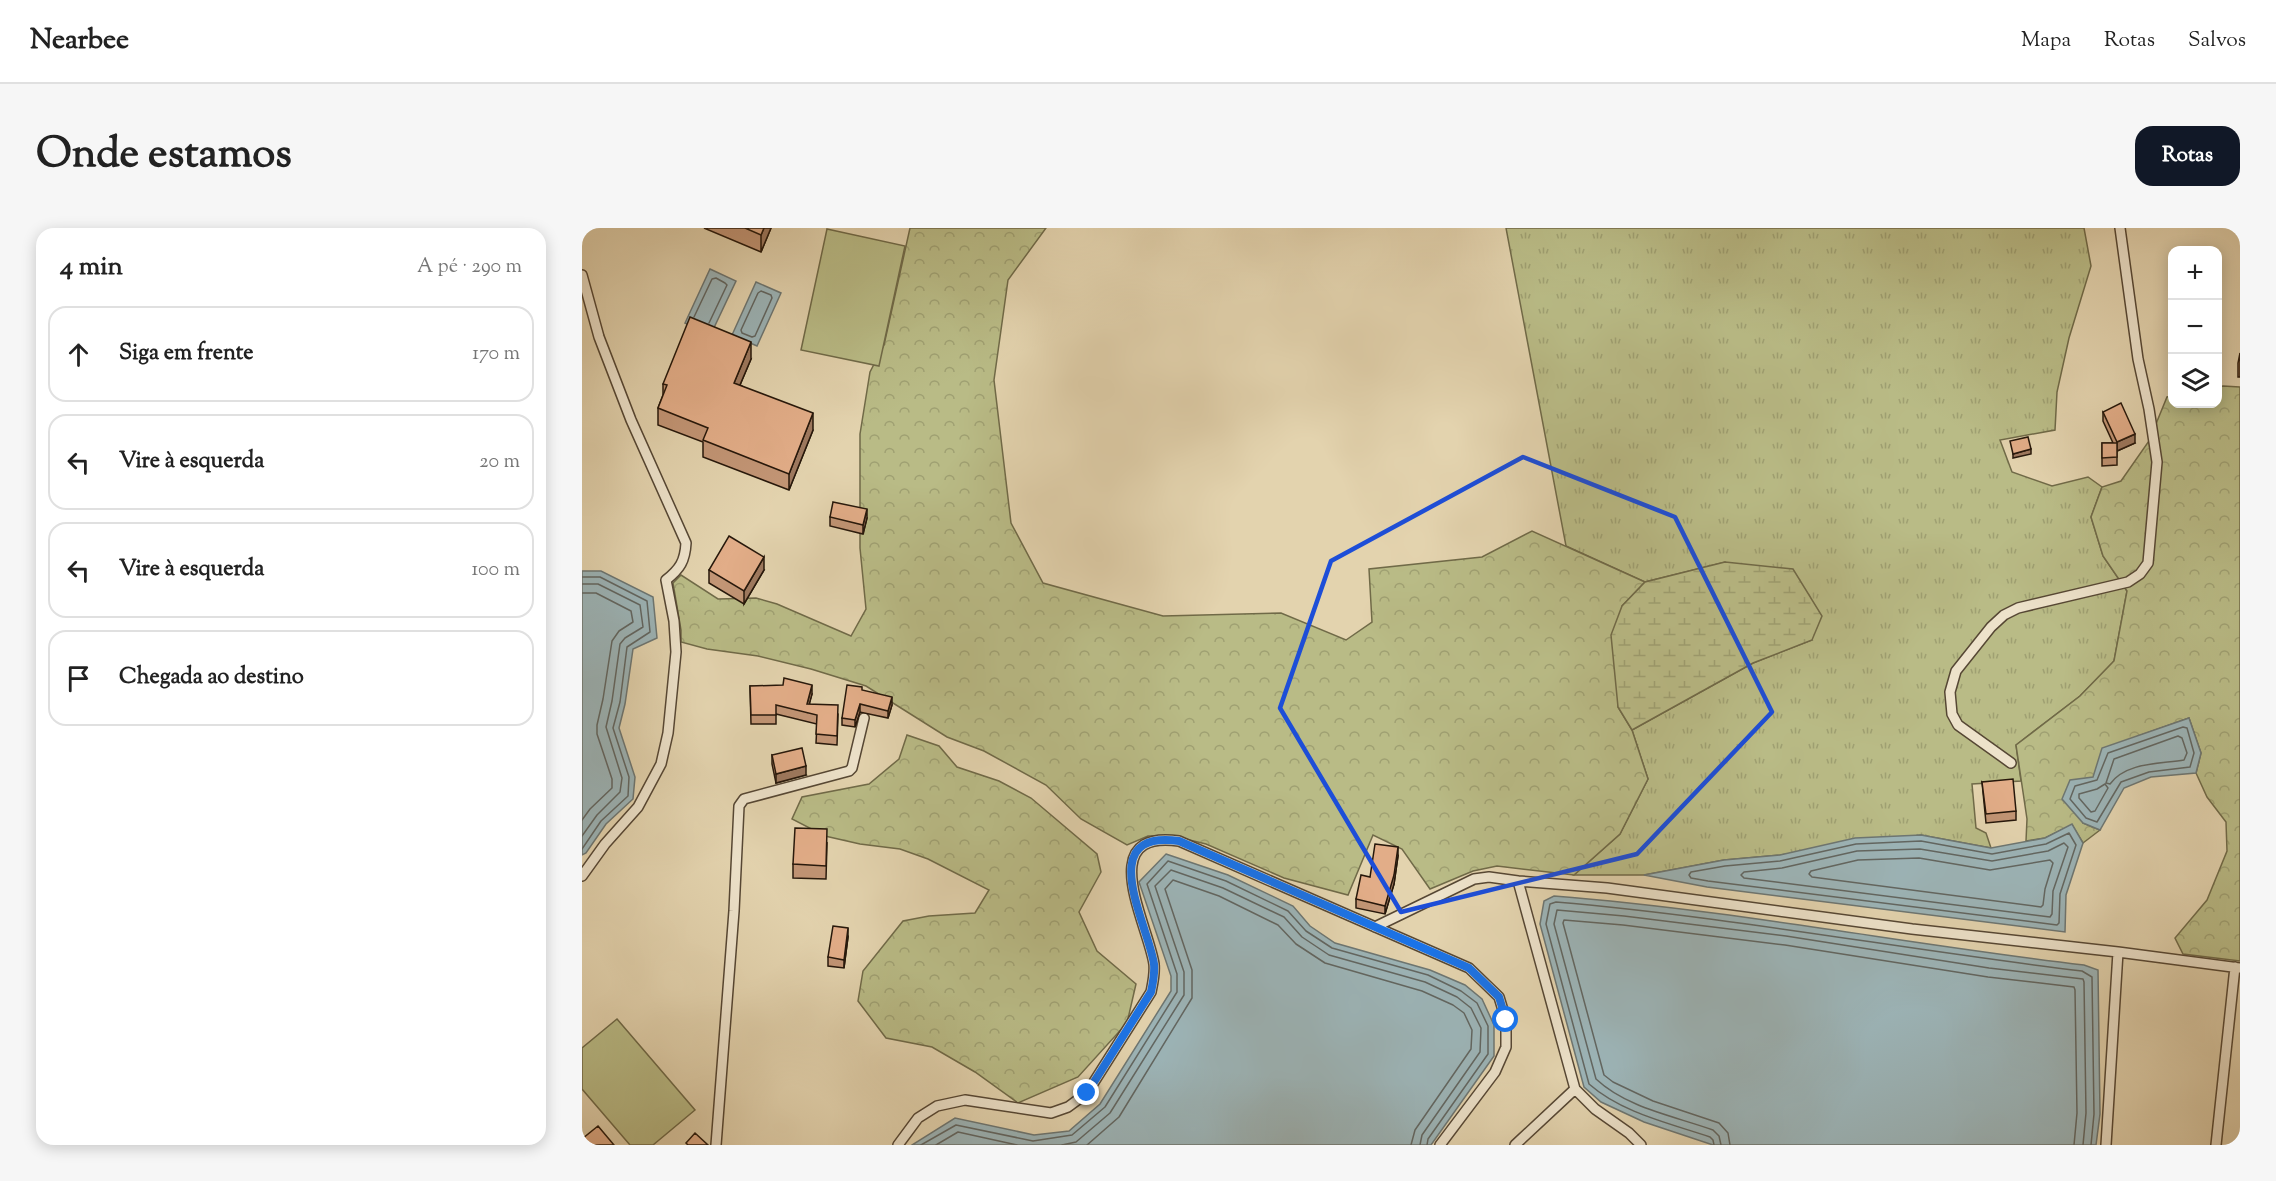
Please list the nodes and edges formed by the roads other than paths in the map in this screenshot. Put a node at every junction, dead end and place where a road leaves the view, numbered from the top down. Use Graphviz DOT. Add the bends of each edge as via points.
graph roads {
  1 [pos="2120,228"];
  2 [pos="582,275"];
  3 [pos="864,718"];
  4 [pos="2011,763"];
  5 [pos="582,876"];
  6 [pos="1518,880"];
  7 [pos="1376,927"];
  8 [pos="2118,952"];
  9 [pos="2237,968"];
  10 [pos="1575,1089"];
  11 [pos="716,1145"];
  12 [pos="898,1145"];
  13 [pos="1440,1145"];
  14 [pos="1515,1145"];
  15 [pos="1641,1145"];
  16 [pos="2106,1145"];
  17 [pos="2216,1145"];
  1 -- 4 [label="lane" via="2157,462 2148,563 2128,582 2018,608 2004,615 1956,671 1950,692 1952,714 1958,725"];
  2 -- 5 [label="lane" via="599,337 631,420 686,543 685,559 666,580 676,652 661,764 638,807"];
  3 -- 11 [label="lane" via="849,771 744,799 739,806"];
  6 -- 7 [label="lane" via="1474,879"];
  6 -- 8 [label="lane"];
  6 -- 10 [label="lane"];
  7 -- 12 [label="lane" via="1179,841 1149,843 1136,853 1130,869 1154,962 1151,992 1087,1093 1068,1107 1051,1113 965,1100 936,1106 918,1118"];
  7 -- 13 [label="lane" via="1469,968 1499,997 1506,1020 1506,1047 1495,1072"];
  8 -- 9 [label="lane"];
  8 -- 16 [label="lane"];
  9 -- 17 [label="lane"];
  10 -- 14 [label="lane"];
  10 -- 15 [label="lane"];
}
